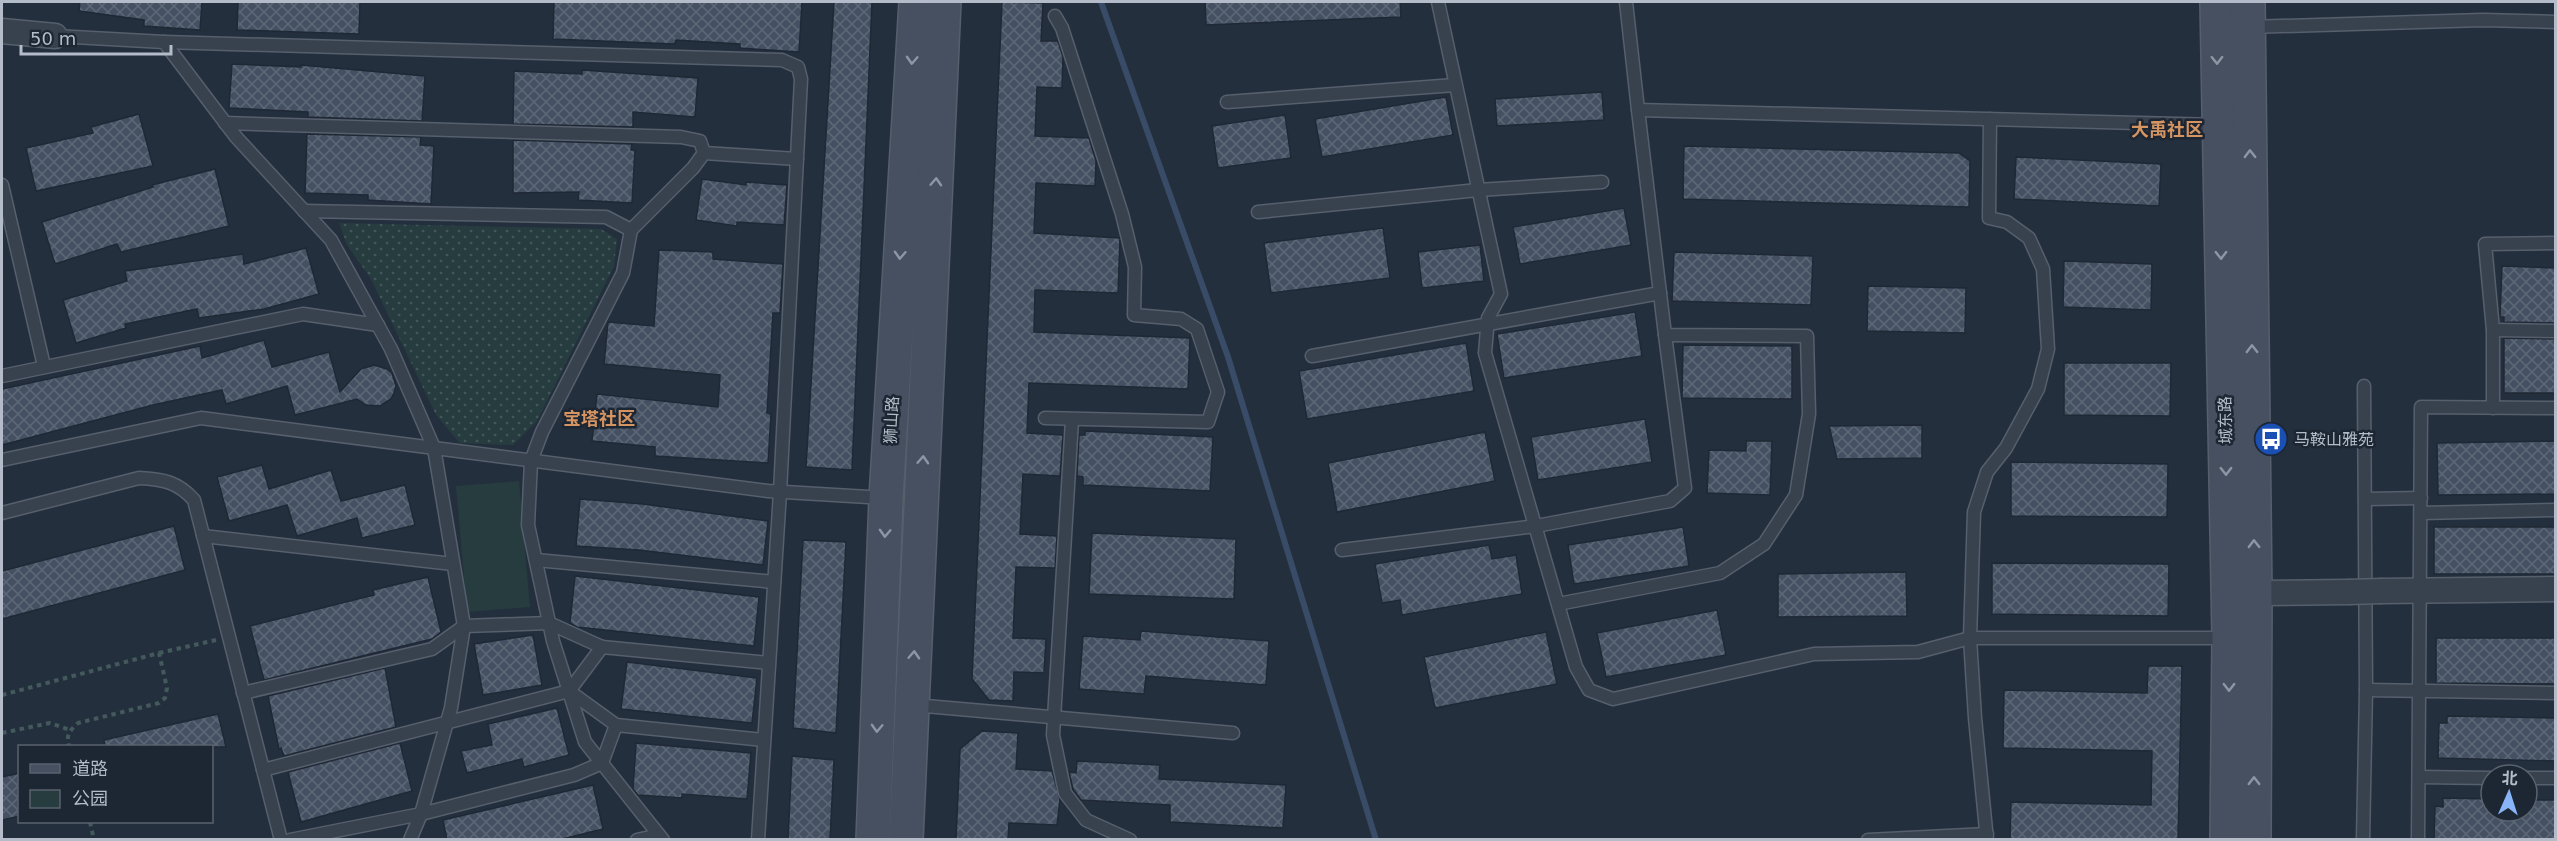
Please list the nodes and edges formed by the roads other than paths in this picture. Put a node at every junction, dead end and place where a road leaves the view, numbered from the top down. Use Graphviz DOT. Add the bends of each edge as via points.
graph roads {
  1 [pos="915,2"];
  2 [pos="944,2"];
  3 [pos="1438,2"];
  4 [pos="1626,2"];
  5 [pos="2217,2"];
  6 [pos="2249,14"];
  7 [pos="1055,16"];
  8 [pos="2556,22"];
  9 [pos="2,31"];
  10 [pos="55,36"];
  11 [pos="164,42"];
  12 [pos="1455,85"];
  13 [pos="1227,102"];
  14 [pos="1638,110"];
  15 [pos="1990,119"];
  16 [pos="225,123"];
  17 [pos="2218,125"];
  18 [pos="704,153"];
  19 [pos="797,159"];
  20 [pos="1602,182"];
  21 [pos="2,185"];
  22 [pos="1478,190"];
  23 [pos="304,211"];
  24 [pos="1258,212"];
  25 [pos="631,230"];
  26 [pos="2556,243"];
  27 [pos="1660,293"];
  28 [pos="1488,324"];
  29 [pos="378,326"];
  30 [pos="2493,330"];
  31 [pos="2556,331"];
  32 [pos="1665,335"];
  33 [pos="1312,356"];
  34 [pos="44,366"];
  35 [pos="2,376"];
  36 [pos="2364,386"];
  37 [pos="2493,408"];
  38 [pos="2556,408"];
  39 [pos="1045,418"];
  40 [pos="1072,420"];
  41 [pos="434,448"];
  42 [pos="2,460"];
  43 [pos="531,461"];
  44 [pos="780,492"];
  45 [pos="886,498"];
  46 [pos="2421,498"];
  47 [pos="2365,499"];
  48 [pos="2556,510"];
  49 [pos="2,513"];
  50 [pos="2421,513"];
  51 [pos="1536,526"];
  52 [pos="203,536"];
  53 [pos="1342,550"];
  54 [pos="536,560"];
  55 [pos="453,564"];
  56 [pos="774,582"];
  57 [pos="2556,589"];
  58 [pos="2421,591"];
  59 [pos="2254,593"];
  60 [pos="1558,604"];
  61 [pos="549,623"];
  62 [pos="464,626"];
  63 [pos="1970,638"];
  64 [pos="2229,638"];
  65 [pos="602,647"];
  66 [pos="769,663"];
  67 [pos="2366,690"];
  68 [pos="569,691"];
  69 [pos="2420,692"];
  70 [pos="243,693"];
  71 [pos="2556,693"];
  72 [pos="912,705"];
  73 [pos="1056,717"];
  74 [pos="447,723"];
  75 [pos="616,725"];
  76 [pos="1233,733"];
  77 [pos="764,740"];
  78 [pos="602,763"];
  79 [pos="263,770"];
  80 [pos="2419,777"];
  81 [pos="2479,778"];
  82 [pos="2539,778"];
  83 [pos="2556,778"];
  84 [pos="421,814"];
  85 [pos="661,837"];
  86 [pos="1987,837"];
  87 [pos="281,840"];
  88 [pos="290,840"];
  89 [pos="410,840"];
  90 [pos="637,840"];
  91 [pos="758,840"];
  92 [pos="873,840"];
  93 [pos="906,840"];
  94 [pos="1130,840"];
  95 [pos="1868,840"];
  96 [pos="2228,840"];
  97 [pos="2254,840"];
  98 [pos="2363,840"];
  99 [pos="2418,840"];
  1 -- 45 [label="main road, 狮山路, one-way"];
  72 -- 2 [label="main road, 狮山路, one-way"];
  3 -- 12 [label="lane"];
  4 -- 14 [label="lane"];
  5 -- 17 [label="main road, 城东路, one-way"];
  6 -- 8 [label="lane"];
  59 -- 6 [label="main road, 城东路, one-way"];
  7 -- 40 [label="lane" via="1122,214 1135,267 1134,315 1181,319 1197,329 1218,392 1208,422"];
  9 -- 10 [label="street"];
  10 -- 11 [label="lane"];
  11 -- 16 [label="lane"];
  11 -- 19 [label="lane" via="782,60 798,67 801,79"];
  12 -- 13 [label="lane"];
  12 -- 22 [label="lane"];
  14 -- 15 [label="lane"];
  14 -- 27 [label="lane"];
  15 -- 17 [label="lane"];
  15 -- 63 [label="lane" via="1989,218 2007,222 2029,238 2043,269 2048,349 2038,390 2006,448 1987,472 1974,512"];
  16 -- 18 [label="lane" via="681,137 700,141"];
  16 -- 23 [label="lane"];
  17 -- 64 [label="main road, 城东路, one-way"];
  18 -- 19 [label="lane"];
  18 -- 25 [label="lane"];
  19 -- 44 [label="lane"];
  20 -- 22 [label="lane"];
  21 -- 34 [label="lane"];
  22 -- 24 [label="lane"];
  22 -- 28 [label="lane" via="1501,294"];
  23 -- 25 [label="lane" via="606,217"];
  23 -- 29 [label="lane" via="331,240"];
  25 -- 43 [label="lane" via="623,273"];
  26 -- 30 [label="lane" via="2486,244"];
  27 -- 28 [label="lane"];
  27 -- 32 [label="lane"];
  28 -- 33 [label="lane"];
  28 -- 51 [label="lane" via="1485,353"];
  29 -- 34 [label="lane" via="303,314"];
  29 -- 41 [label="lane"];
  30 -- 31 [label="lane"];
  30 -- 37 [label="lane"];
  32 -- 51 [label="lane" via="1685,488 1670,501"];
  32 -- 60 [label="lane" via="1807,336 1809,414 1796,495 1764,544 1720,573"];
  34 -- 35 [label="lane"];
  36 -- 47 [label="lane"];
  37 -- 38 [label="lane"];
  37 -- 46 [label="lane" via="2421,407"];
  39 -- 40 [label="lane"];
  40 -- 73 [label="lane"];
  41 -- 42 [label="lane" via="201,418"];
  41 -- 43 [label="lane"];
  41 -- 55 [label="lane"];
  43 -- 44 [label="lane"];
  43 -- 54 [label="lane" via="528,525"];
  44 -- 45 [label="lane"];
  44 -- 56 [label="lane"];
  45 -- 92 [label="main road, 狮山路, one-way"];
  46 -- 47 [label="lane"];
  46 -- 50 [label="lane"];
  47 -- 67 [label="lane"];
  48 -- 50 [label="lane"];
  49 -- 52 [label="lane" via="139,478 162,479 181,486 194,500"];
  50 -- 58 [label="lane"];
  51 -- 53 [label="lane"];
  51 -- 60 [label="lane"];
  52 -- 55 [label="lane"];
  52 -- 70 [label="lane"];
  54 -- 56 [label="lane"];
  54 -- 61 [label="lane"];
  55 -- 62 [label="lane"];
  56 -- 66 [label="lane"];
  57 -- 58 [label="street"];
  58 -- 59 [label="street, bridge"];
  58 -- 69 [label="lane"];
  97 -- 59 [label="main road, 城东路, one-way"];
  60 -- 63 [label="lane" via="1576,667 1588,690 1613,699 1814,654 1918,652"];
  61 -- 62 [label="lane"];
  61 -- 65 [label="lane"];
  61 -- 68 [label="lane"];
  62 -- 70 [label="lane" via="432,649"];
  62 -- 74 [label="lane"];
  63 -- 64 [label="lane"];
  63 -- 86 [label="lane"];
  64 -- 96 [label="main road, 城东路, one-way"];
  65 -- 66 [label="lane"];
  65 -- 68 [label="lane"];
  66 -- 77 [label="lane"];
  67 -- 69 [label="lane"];
  67 -- 98 [label="lane"];
  68 -- 74 [label="lane"];
  68 -- 75 [label="lane"];
  68 -- 78 [label="lane" via="585,742"];
  69 -- 71 [label="lane"];
  69 -- 80 [label="lane"];
  70 -- 79 [label="lane"];
  72 -- 73 [label="lane"];
  72 -- 93 [label="main road, 狮山路"];
  73 -- 76 [label="lane"];
  73 -- 94 [label="lane" via="1053,735 1065,793 1086,820"];
  74 -- 79 [label="lane"];
  74 -- 84 [label="lane"];
  75 -- 77 [label="lane"];
  75 -- 78 [label="lane"];
  77 -- 91 [label="lane"];
  78 -- 84 [label="lane" via="574,775"];
  78 -- 85 [label="lane"];
  79 -- 87 [label="lane"];
  80 -- 81 [label="lane"];
  80 -- 99 [label="lane"];
  82 -- 83 [label="lane"];
  84 -- 88 [label="lane"];
  84 -- 89 [label="lane"];
  85 -- 90 [label="lane"];
  86 -- 95 [label="lane"];
}
